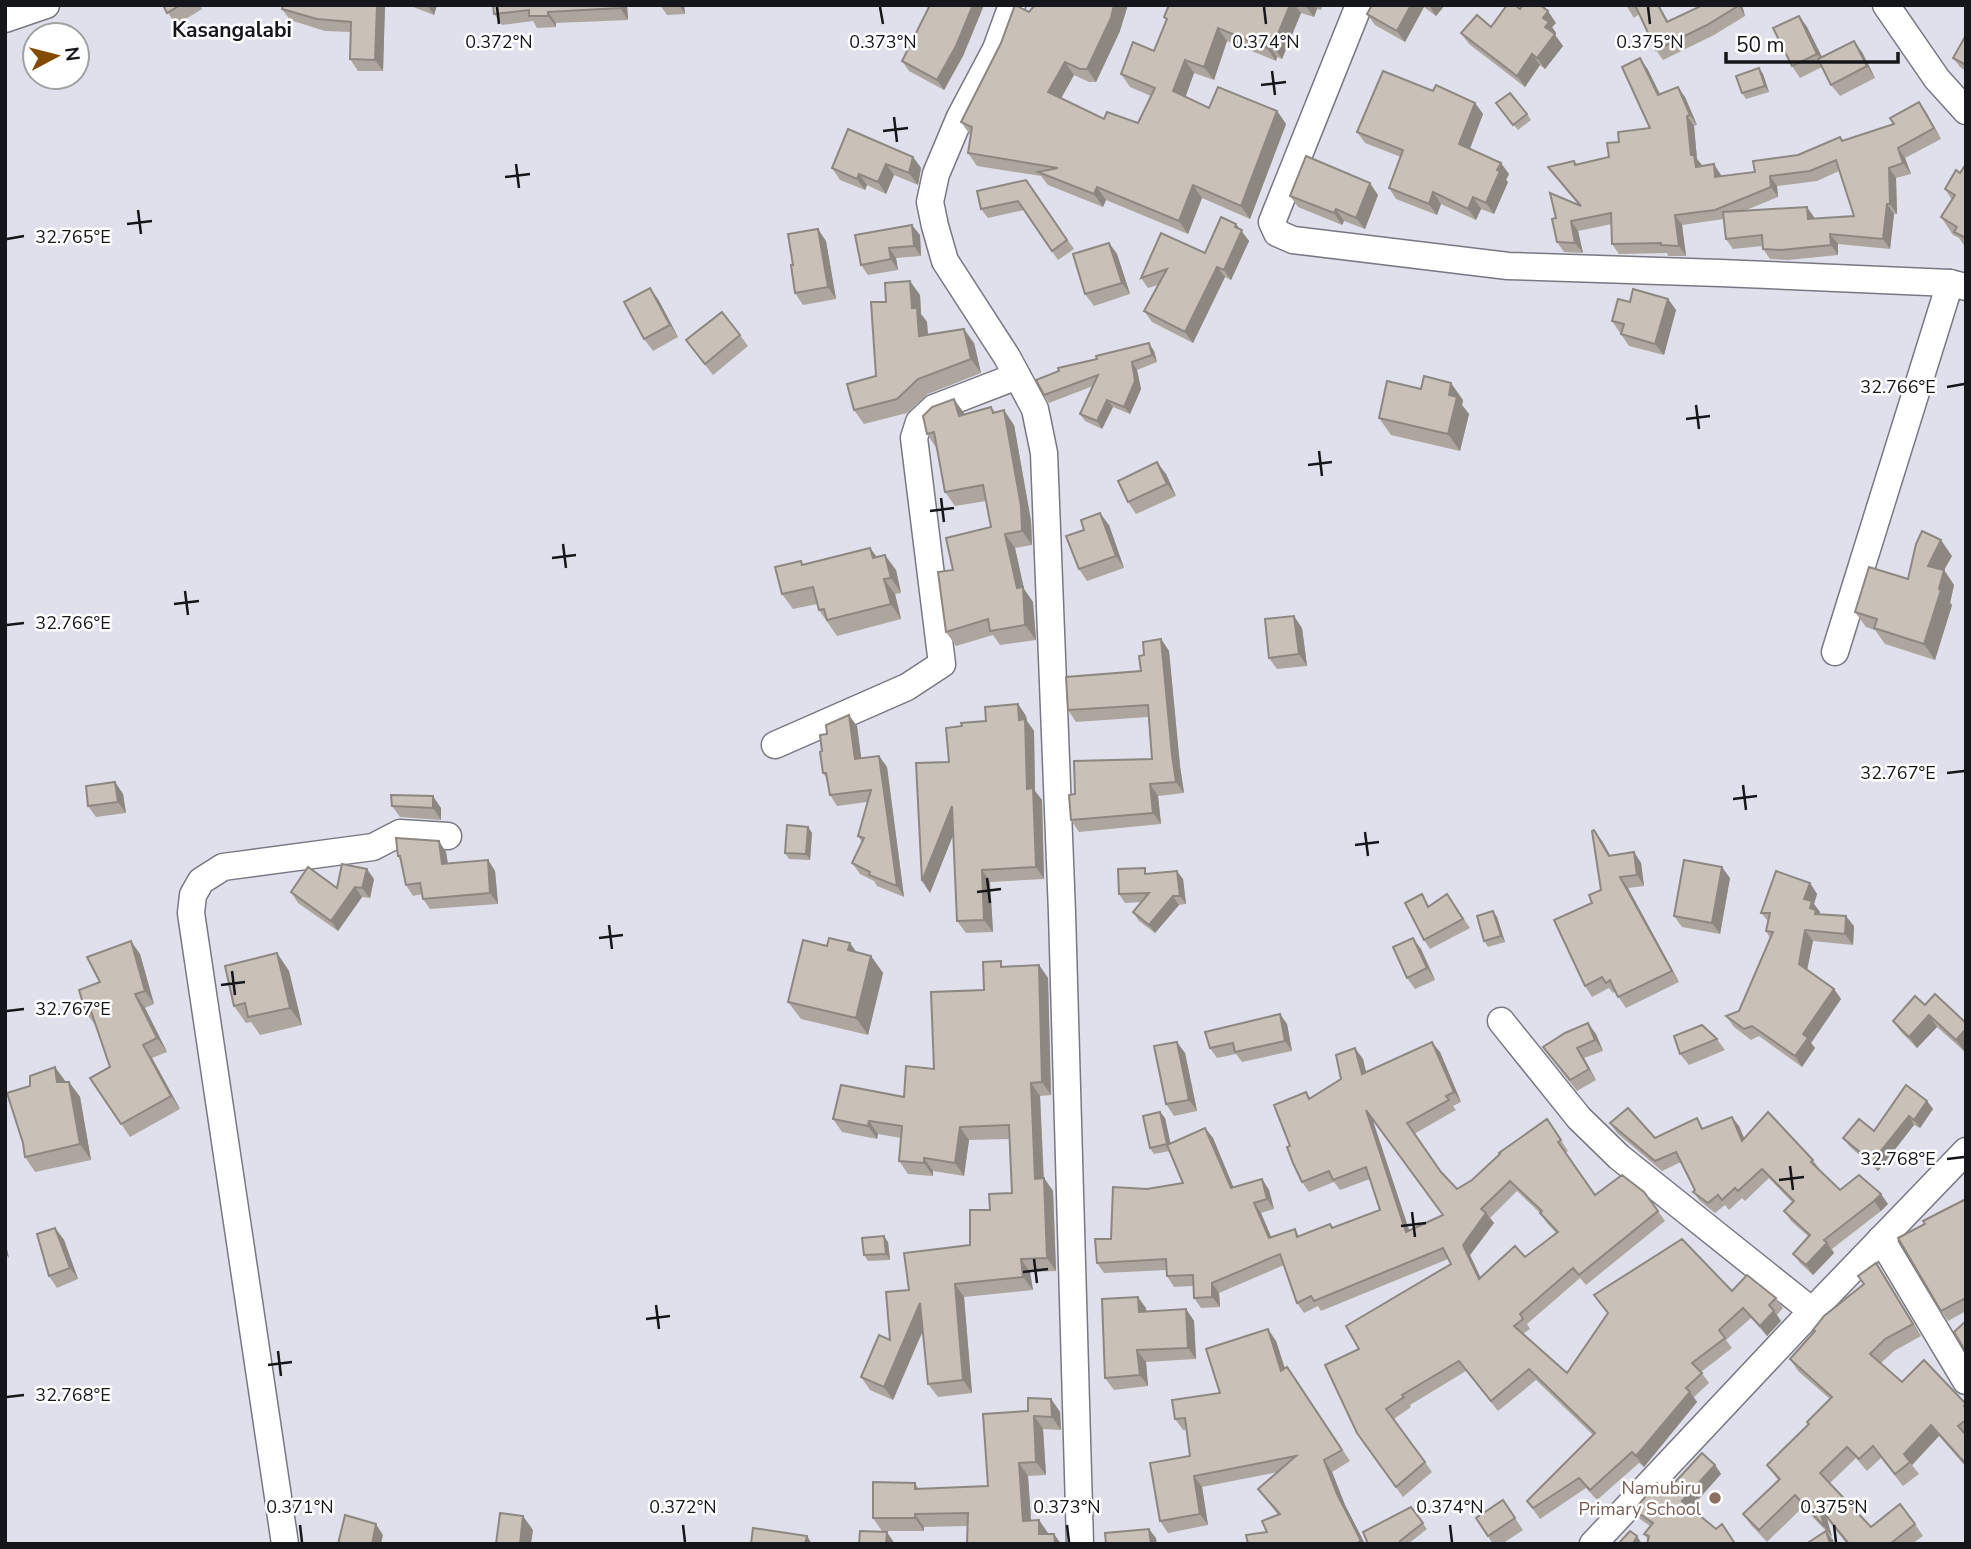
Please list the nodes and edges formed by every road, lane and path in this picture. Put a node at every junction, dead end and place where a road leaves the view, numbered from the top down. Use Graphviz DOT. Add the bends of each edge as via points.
graph roads {
  1 [pos="46,5"];
  2 [pos="1012,5"];
  3 [pos="1359,5"];
  4 [pos="1886,5"];
  5 [pos="5,19"];
  6 [pos="1966,111"];
  7 [pos="1958,285"];
  8 [pos="1017,376"];
  9 [pos="1835,652"];
  10 [pos="775,745"];
  11 [pos="447,836"];
  12 [pos="1501,1021"];
  13 [pos="1966,1152"];
  14 [pos="1881,1239"];
  15 [pos="1812,1311"];
  16 [pos="1966,1381"];
  17 [pos="285,1544"];
  18 [pos="1080,1544"];
  19 [pos="1593,1544"];
  1 -- 5 [label="street"];
  2 -- 8 [label="street" via="996,49 960,117 930,202 945,261"];
  3 -- 7 [label="street" via="1272,222 1277,233 1293,240 1508,266"];
  4 -- 6 [label="street" via="1937,79"];
  7 -- 9 [label="street"];
  8 -- 10 [label="street" via="933,408 919,422 914,438 942,664 908,687"];
  8 -- 18 [label="street" via="1035,409 1044,453"];
  11 -- 17 [label="street" via="400,832 373,847 223,867 201,881 193,895 191,913"];
  12 -- 15 [label="street" via="1579,1118 1619,1157"];
  13 -- 14 [label="street"];
  14 -- 15 [label="street"];
  14 -- 16 [label="street"];
  15 -- 19 [label="street"];
}
